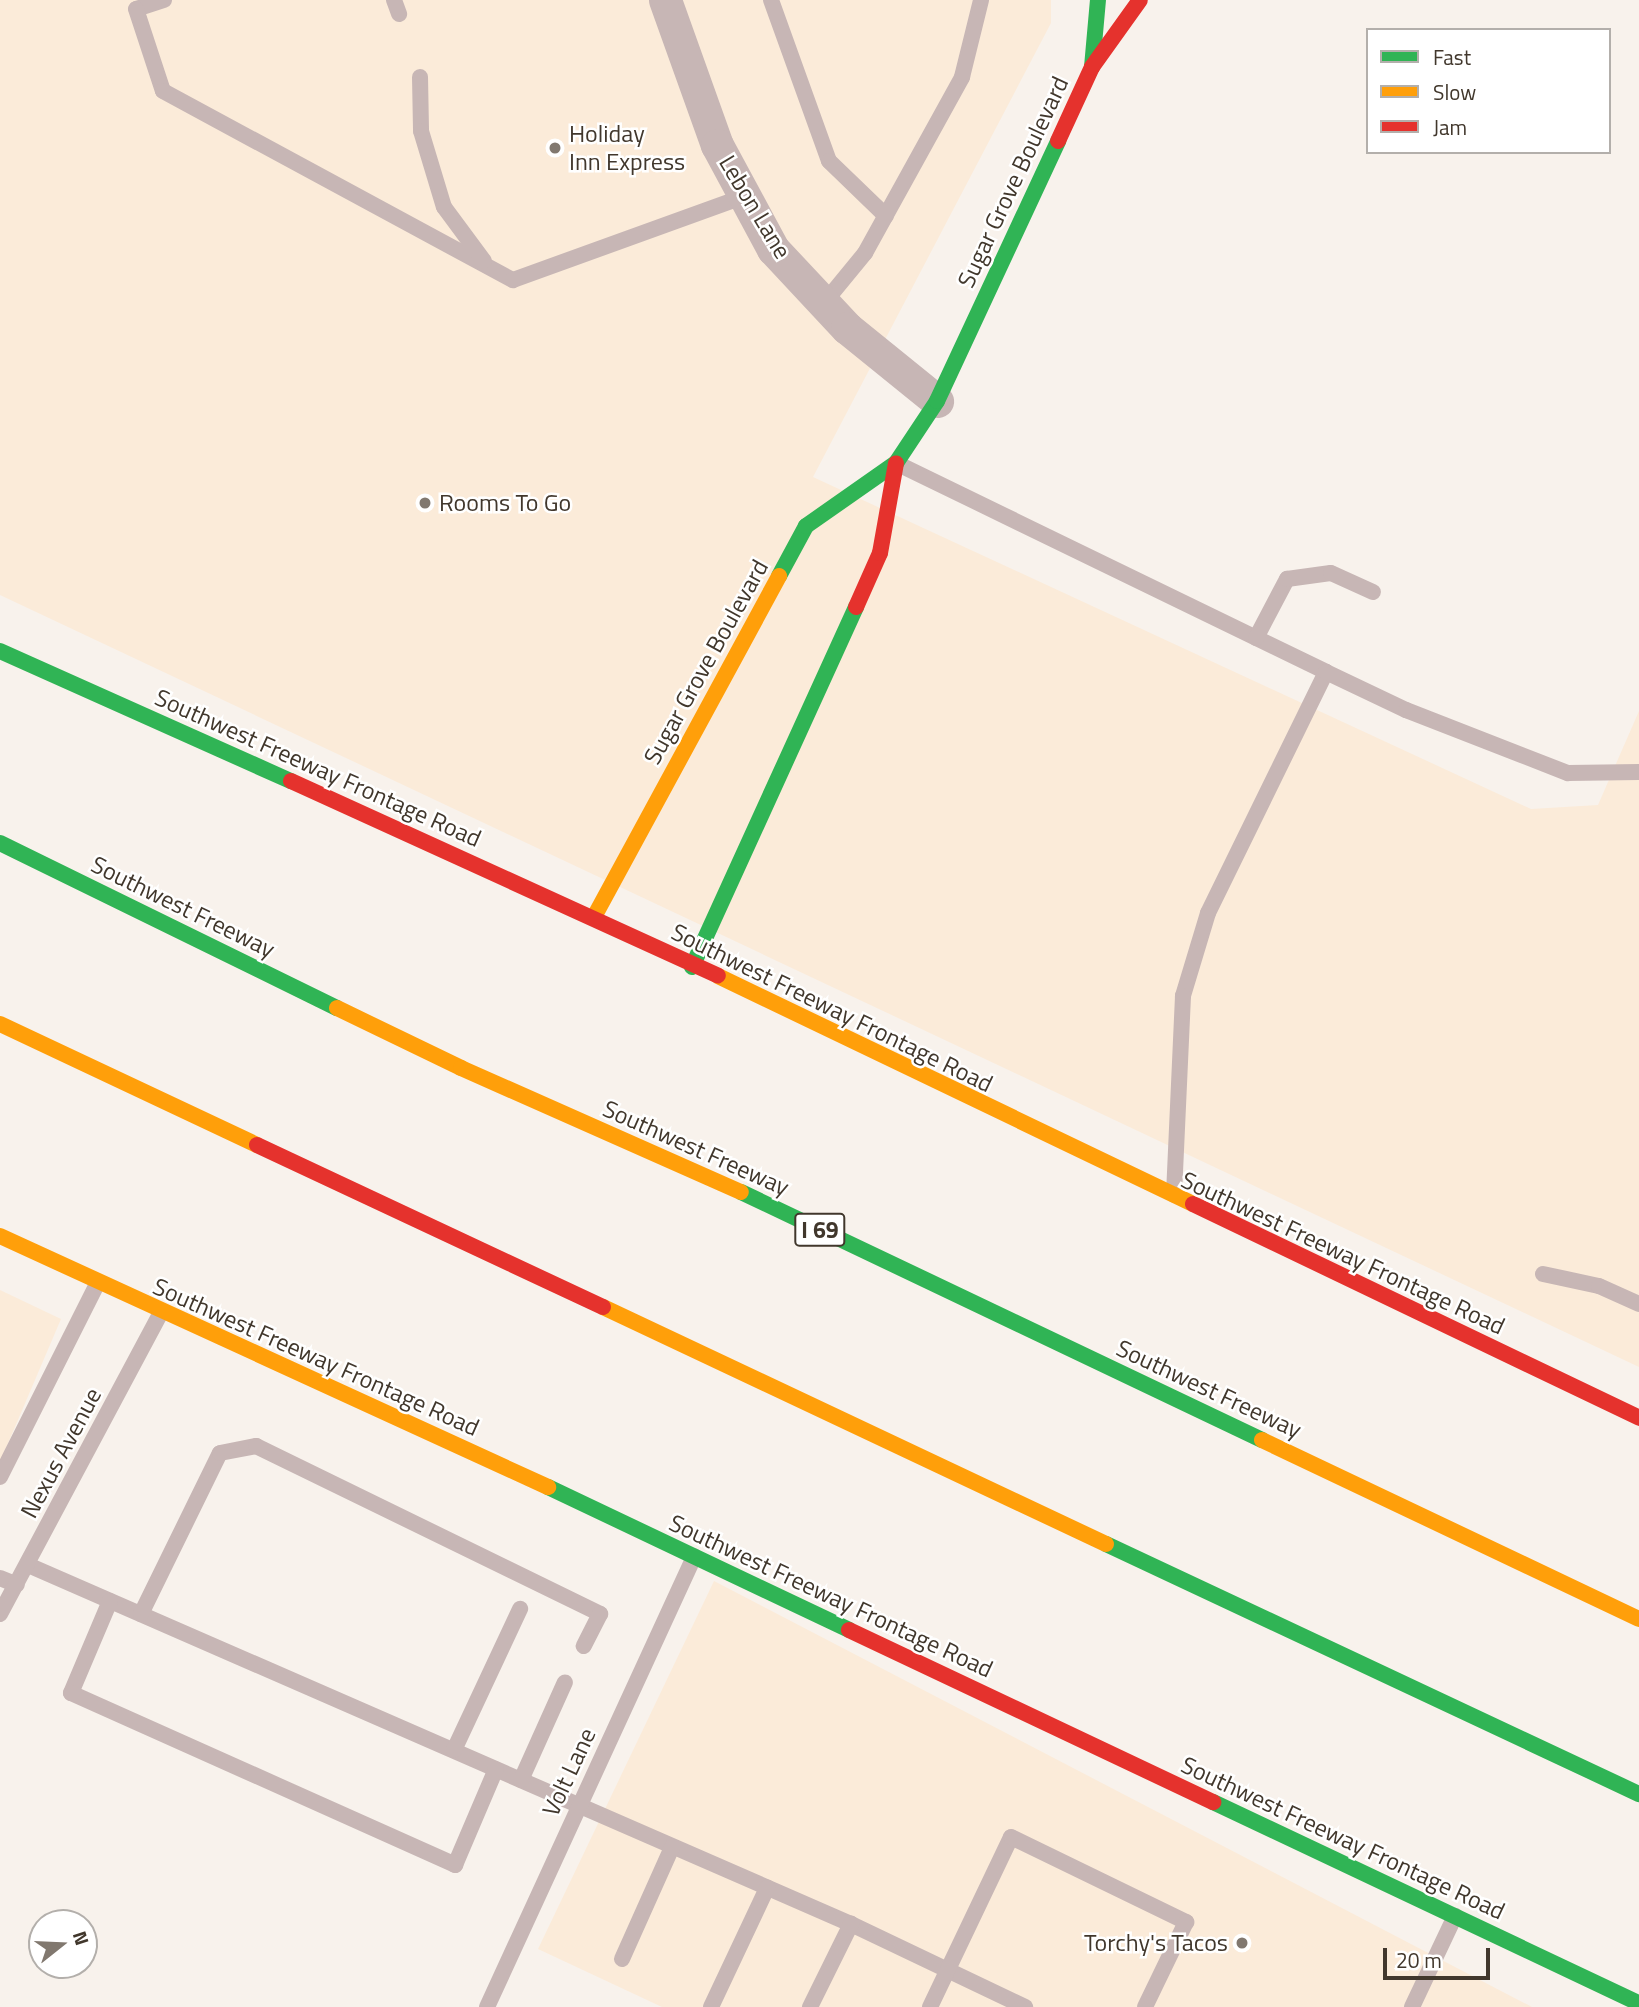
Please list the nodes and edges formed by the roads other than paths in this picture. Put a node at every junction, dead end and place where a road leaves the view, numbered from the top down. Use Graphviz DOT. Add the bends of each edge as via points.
graph roads {
  1 [pos="164,0"];
  2 [pos="665,0"];
  3 [pos="771,0"];
  4 [pos="981,0"];
  5 [pos="1098,0"];
  6 [pos="1140,0"];
  7 [pos="135,5"];
  8 [pos="1092,67"];
  9 [pos="420,77"];
  10 [pos="745,196"];
  11 [pos="886,216"];
  12 [pos="488,266"];
  13 [pos="824,303"];
  14 [pos="937,401"];
  15 [pos="896,463"];
  16 [pos="1373,593"];
  17 [pos="1256,638"];
  18 [pos="0,651"];
  19 [pos="1326,672"];
  20 [pos="1639,772"];
  21 [pos="0,843"];
  22 [pos="594,917"];
  23 [pos="692,967"];
  24 [pos="0,1024"];
  25 [pos="1174,1197"];
  26 [pos="0,1236"];
  27 [pos="1543,1274"];
  28 [pos="97,1284"];
  29 [pos="1639,1304"];
  30 [pos="161,1312"];
  31 [pos="1639,1418"];
  32 [pos="0,1476"];
  33 [pos="694,1556"];
  34 [pos="27,1564"];
  35 [pos="0,1578"];
  36 [pos="17,1585"];
  37 [pos="110,1601"];
  38 [pos="520,1609"];
  39 [pos="0,1614"];
  40 [pos="141,1614"];
  41 [pos="1639,1619"];
  42 [pos="583,1646"];
  43 [pos="565,1682"];
  44 [pos="454,1751"];
  45 [pos="496,1769"];
  46 [pos="520,1780"];
  47 [pos="1639,1794"];
  48 [pos="579,1805"];
  49 [pos="672,1847"];
  50 [pos="766,1888"];
  51 [pos="1455,1916"];
  52 [pos="851,1924"];
  53 [pos="622,1959"];
  54 [pos="948,1970"];
  55 [pos="1639,2003"];
  56 [pos="487,2007"];
  57 [pos="711,2007"];
  58 [pos="810,2007"];
  59 [pos="930,2007"];
  60 [pos="1026,2007"];
  61 [pos="1145,2007"];
  62 [pos="1412,2007"];
  1 -- 7 [label="lane"];
  2 -- 10 [label="street, Lebon Lane" via="717,145"];
  3 -- 11 [label="lane" via="829,161"];
  4 -- 11 [label="lane" via="962,77"];
  5 -- 8 [label="main road, Sugar Grove Boulevard"];
  6 -- 8 [label="main road, Sugar Grove Boulevard"];
  7 -- 12 [label="lane" via="163,91"];
  8 -- 14 [label="main road, Sugar Grove Boulevard"];
  9 -- 12 [label="lane" via="421,131 444,206"];
  10 -- 12 [label="lane" via="513,279"];
  10 -- 13 [label="street, Lebon Lane" via="773,249"];
  11 -- 13 [label="lane" via="865,253"];
  13 -- 14 [label="street, Lebon Lane" via="847,328"];
  14 -- 15 [label="main road, Sugar Grove Boulevard"];
  15 -- 17 [label="lane"];
  15 -- 22 [label="main road, Sugar Grove Boulevard" via="806,526"];
  15 -- 23 [label="main road, Sugar Grove Boulevard" via="880,553"];
  16 -- 17 [label="lane" via="1331,573 1287,579"];
  17 -- 19 [label="lane"];
  18 -- 22 [label="main road, Southwest Freeway Frontage Road"];
  19 -- 20 [label="lane" via="1406,710 1567,773"];
  19 -- 25 [label="lane" via="1208,913 1183,996"];
  21 -- 41 [label="main road, Southwest Freeway / I 69" via="449,1062 716,1180"];
  22 -- 23 [label="main road, Southwest Freeway Frontage Road"];
  23 -- 25 [label="main road, Southwest Freeway Frontage Road"];
  24 -- 47 [label="main road"];
  25 -- 31 [label="main road, Southwest Freeway Frontage Road"];
  26 -- 28 [label="main road, Southwest Freeway Frontage Road"];
  27 -- 29 [label="lane" via="1599,1286"];
  28 -- 30 [label="main road, Southwest Freeway Frontage Road"];
  28 -- 32 [label="lane, Nexus Avenue"];
  30 -- 33 [label="main road, Southwest Freeway Frontage Road"];
  30 -- 34 [label="lane, Nexus Avenue"];
  33 -- 48 [label="lane, Volt Lane"];
  33 -- 51 [label="main road, Southwest Freeway Frontage Road"];
  34 -- 36 [label="lane, Nexus Avenue"];
  34 -- 37 [label="lane"];
  35 -- 36 [label="lane"];
  36 -- 39 [label="lane, Nexus Avenue"];
  37 -- 40 [label="lane"];
  37 -- 45 [label="lane" via="71,1693 455,1865"];
  38 -- 44 [label="lane"];
  40 -- 42 [label="lane" via="220,1453 256,1446 600,1614"];
  40 -- 44 [label="lane"];
  43 -- 46 [label="lane"];
  44 -- 45 [label="lane"];
  45 -- 46 [label="lane"];
  46 -- 48 [label="lane"];
  48 -- 49 [label="lane"];
  48 -- 56 [label="lane, Volt Lane"];
  49 -- 50 [label="lane"];
  49 -- 53 [label="lane"];
  50 -- 52 [label="lane"];
  50 -- 57 [label="lane"];
  51 -- 55 [label="main road, Southwest Freeway Frontage Road"];
  51 -- 62 [label="lane"];
  52 -- 54 [label="lane"];
  52 -- 58 [label="lane"];
  54 -- 59 [label="lane"];
  54 -- 60 [label="lane"];
  54 -- 61 [label="lane" via="1011,1837 1186,1922"];
}
